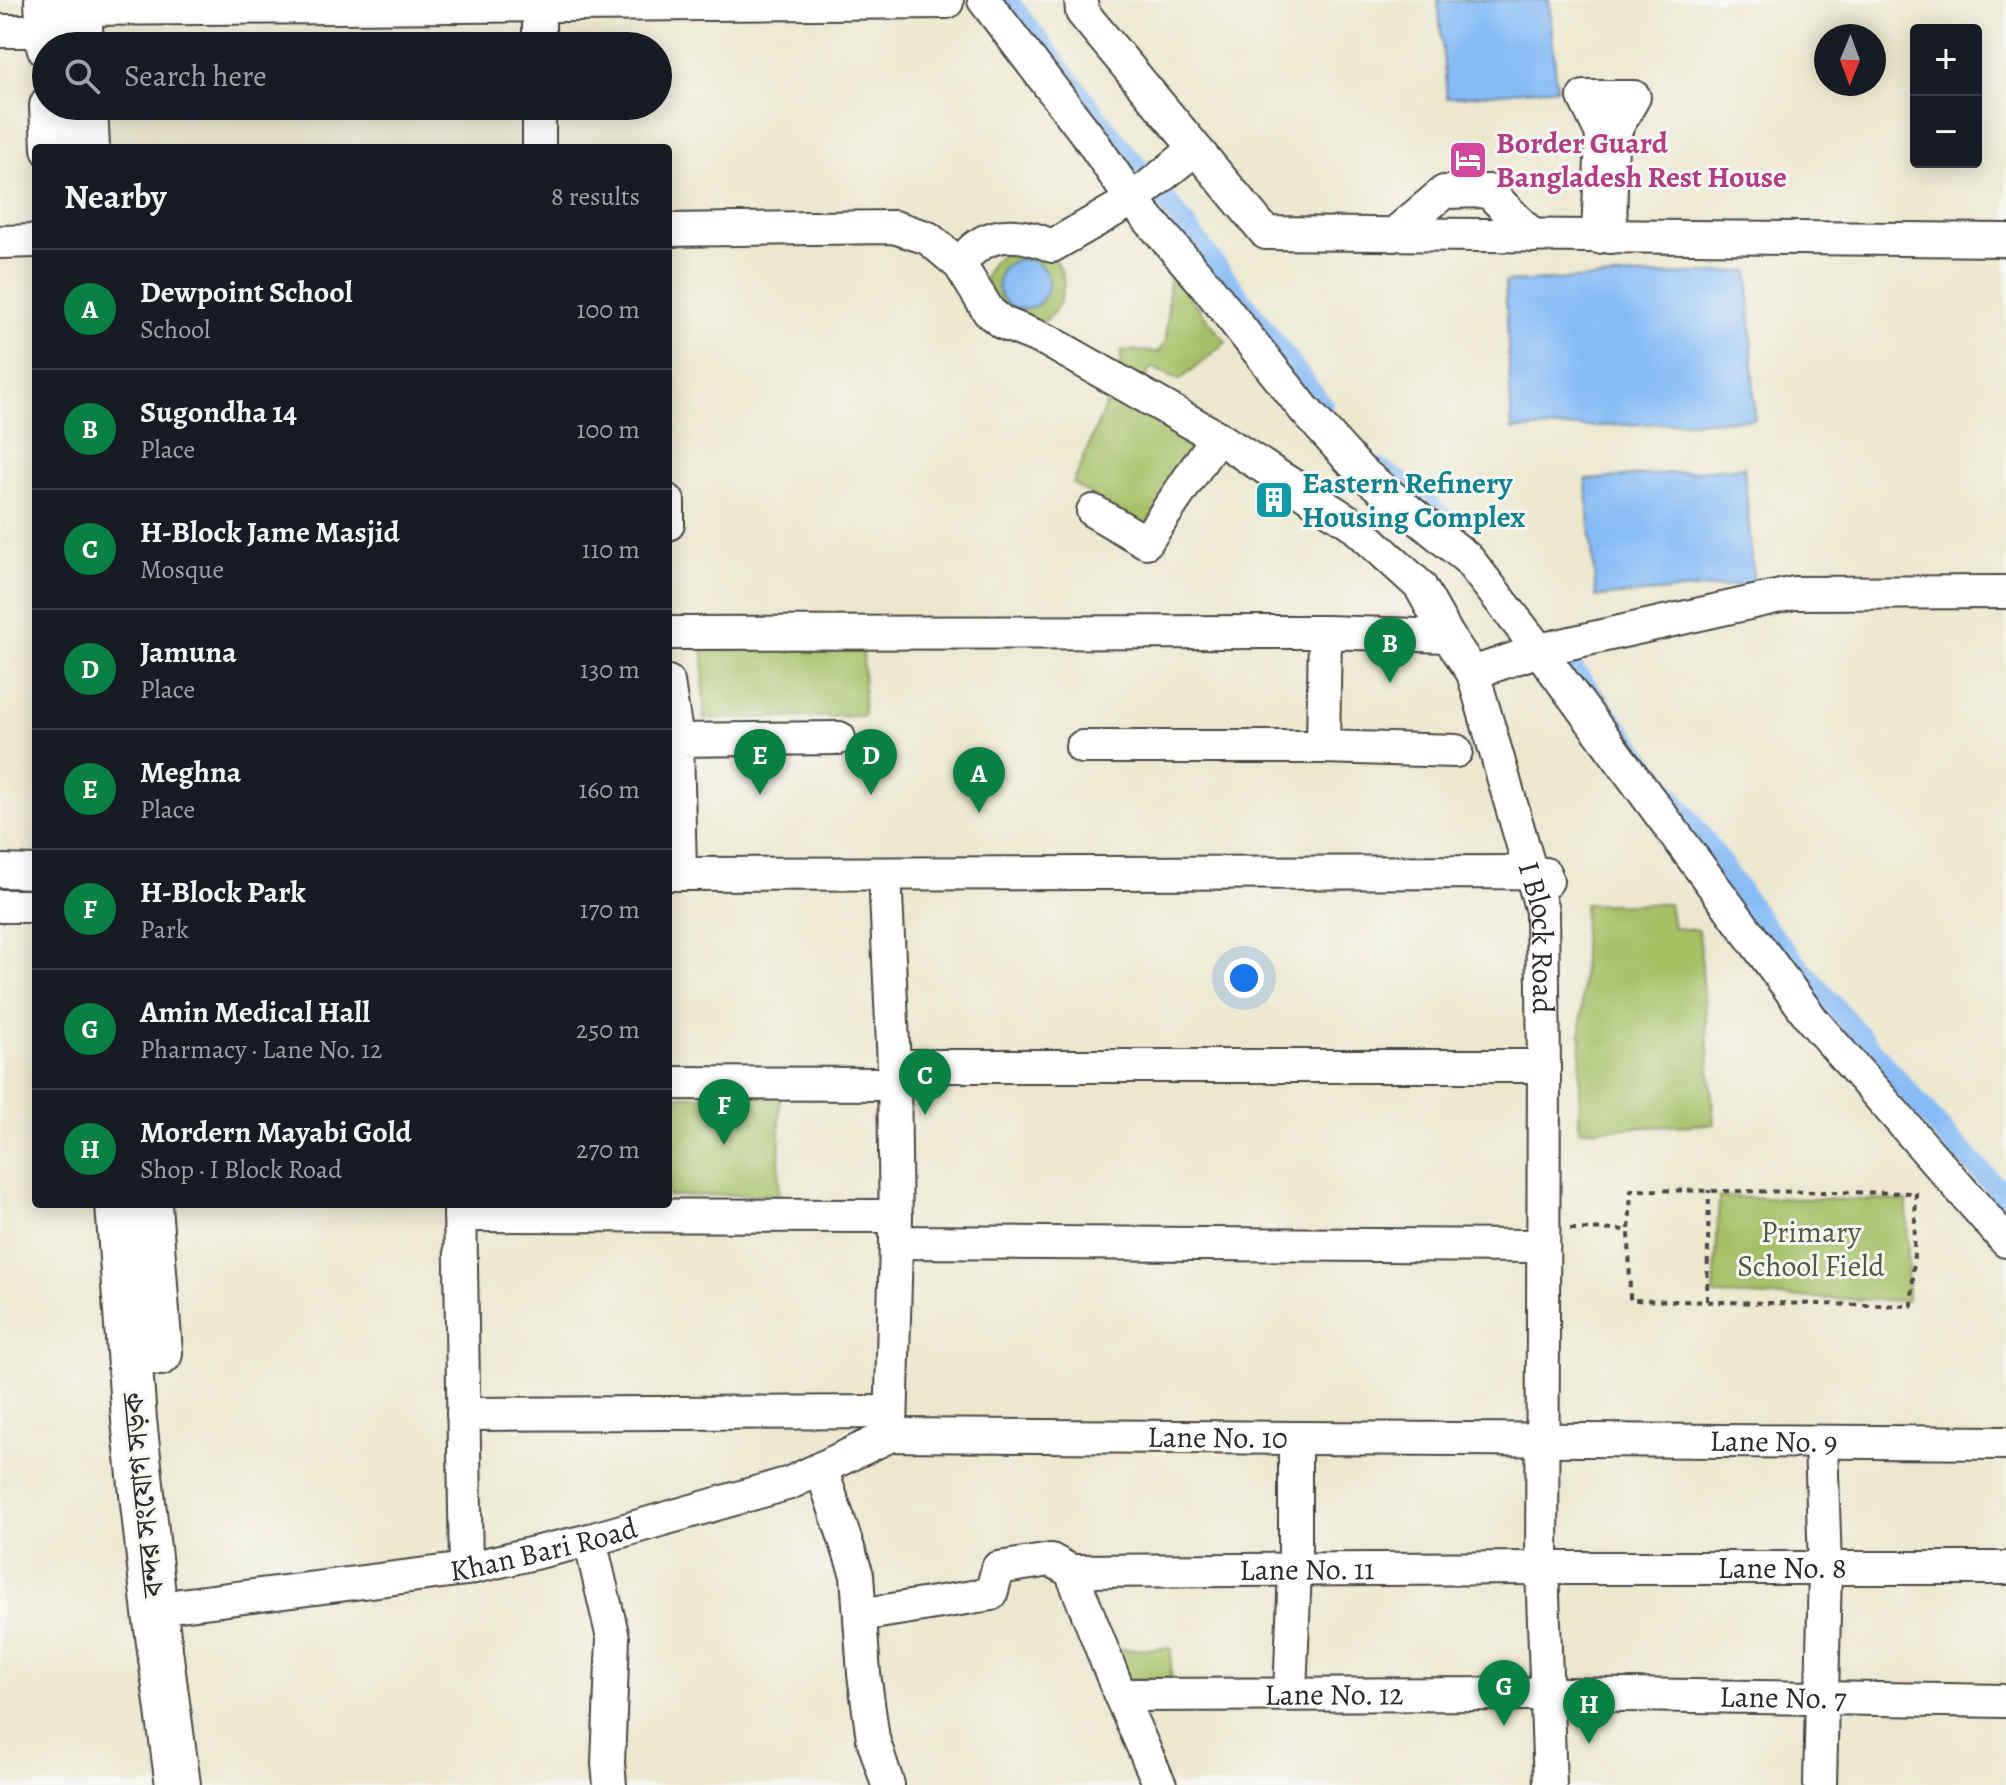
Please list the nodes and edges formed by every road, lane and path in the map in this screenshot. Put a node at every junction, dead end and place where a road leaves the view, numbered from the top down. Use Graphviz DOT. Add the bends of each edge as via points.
graph roads {
  1 [pos="984,0"];
  2 [pos="1081,0"];
  3 [pos="539,2"];
  4 [pos="947,2"];
  5 [pos="64,22"];
  6 [pos="0,31"];
  7 [pos="539,32"];
  8 [pos="53,120"];
  9 [pos="86,120"];
  10 [pos="539,120"];
  11 [pos="54,144"];
  12 [pos="87,144"];
  13 [pos="539,144"];
  14 [pos="1195,149"];
  15 [pos="1132,200"];
  16 [pos="672,230"];
  17 [pos="1393,235"];
  18 [pos="1533,236"];
  19 [pos="2006,240"];
  20 [pos="32,241"];
  21 [pos="0,242"];
  22 [pos="960,265"];
  23 [pos="1217,437"];
  24 [pos="1093,511"];
  25 [pos="2006,592"];
  26 [pos="1325,632"];
  27 [pos="672,633"];
  28 [pos="1448,636"];
  29 [pos="1540,650"];
  30 [pos="1473,673"];
  31 [pos="672,708"];
  32 [pos="839,738"];
  33 [pos="677,740"];
  34 [pos="1082,747"];
  35 [pos="1323,747"];
  36 [pos="1456,751"];
  37 [pos="0,871"];
  38 [pos="32,872"];
  39 [pos="1532,872"];
  40 [pos="674,874"];
  41 [pos="885,874"];
  42 [pos="0,906"];
  43 [pos="32,906"];
  44 [pos="1544,1066"];
  45 [pos="894,1075"];
  46 [pos="672,1083"];
  47 [pos="1709,1190"];
  48 [pos="118,1208"];
  49 [pos="149,1208"];
  50 [pos="460,1209"];
  51 [pos="896,1229"];
  52 [pos="1629,1230"];
  53 [pos="1549,1237"];
  54 [pos="2006,1241"];
  55 [pos="1707,1301"];
  56 [pos="463,1414"];
  57 [pos="891,1423"];
  58 [pos="1295,1438"];
  59 [pos="1550,1440"];
  60 [pos="1821,1442"];
  61 [pos="2006,1443"];
  62 [pos="821,1468"];
  63 [pos="590,1540"];
  64 [pos="1549,1568"];
  65 [pos="1825,1568"];
  66 [pos="2006,1568"];
  67 [pos="466,1569"];
  68 [pos="1295,1569"];
  69 [pos="1071,1571"];
  70 [pos="180,1605"];
  71 [pos="860,1615"];
  72 [pos="1290,1694"];
  73 [pos="1554,1694"];
  74 [pos="1120,1695"];
  75 [pos="1821,1698"];
  76 [pos="2006,1701"];
  77 [pos="178,1785"];
  78 [pos="204,1785"];
  79 [pos="610,1785"];
  80 [pos="888,1785"];
  81 [pos="1160,1785"];
  82 [pos="1550,1785"];
  83 [pos="1563,1785"];
  84 [pos="1820,1785"];
  1 -- 15 [label="street"];
  2 -- 14 [label="street" via="1082,12"];
  3 -- 4 [label="street"];
  3 -- 5 [label="street"];
  3 -- 7 [label="street"];
  5 -- 6 [label="street"];
  8 -- 11 [label="highway"];
  9 -- 12 [label="highway"];
  10 -- 13 [label="street"];
  14 -- 15 [label="street"];
  14 -- 17 [label="street" via="1266,233"];
  15 -- 22 [label="street" via="1052,246 1026,235 988,239 970,249"];
  15 -- 29 [label="street" via="1314,421 1360,471 1468,559"];
  16 -- 22 [label="street" via="894,227 928,238"];
  17 -- 18 [label="street"];
  17 -- 18 [label="street" via="1444,192 1488,191"];
  18 -- 19 [label="street"];
  20 -- 21 [label="street"];
  22 -- 23 [label="street" via="989,312 1003,323 1048,341"];
  23 -- 24 [label="street" via="1146,542"];
  23 -- 28 [label="street" via="1351,523 1420,586"];
  25 -- 29 [label="street" via="1794,593"];
  26 -- 27 [label="street"];
  26 -- 28 [label="street"];
  26 -- 35 [label="street"];
  28 -- 30 [label="street"];
  29 -- 30 [label="street"];
  29 -- 54 [label="street" via="1814,1022"];
  30 -- 39 [label="street"];
  31 -- 33 [label="street"];
  32 -- 33 [label="street"];
  33 -- 40 [label="street"];
  34 -- 35 [label="street"];
  35 -- 36 [label="street"];
  37 -- 38 [label="street"];
  39 -- 41 [label="street"];
  39 -- 44 [label="street, I Block Road" via="1542,911"];
  39 -- 53 [label="street, I Block Road" via="1545,874 1556,912"];
  40 -- 41 [label="street"];
  41 -- 45 [label="street"];
  42 -- 43 [label="street"];
  44 -- 45 [label="street"];
  44 -- 53 [label="street, I Block Road"];
  45 -- 46 [label="street"];
  45 -- 51 [label="street"];
  47 -- 52 [label="path" via="1631,1190"];
  47 -- 55 [label="path"];
  47 -- 55 [label="path" via="1916,1193 1912,1306"];
  48 -- 77 [label="highway, বন্দর সংযোগ সড়ক" via="134,1420"];
  49 -- 70 [label="highway, বন্দর সংযোগ সড়ক"];
  50 -- 51 [label="street"];
  50 -- 56 [label="street"];
  51 -- 53 [label="street"];
  51 -- 57 [label="street"];
  52 -- 53 [label="path"];
  52 -- 55 [label="path" via="1630,1300"];
  53 -- 59 [label="street, I Block Road"];
  56 -- 57 [label="street, Lane No. 10"];
  56 -- 67 [label="street"];
  57 -- 58 [label="street, Lane No. 10"];
  57 -- 62 [label="street, Khan Bari Road"];
  58 -- 59 [label="street, Lane No. 10"];
  58 -- 68 [label="street"];
  59 -- 60 [label="street, Lane No. 9"];
  59 -- 64 [label="street, I Block Road"];
  60 -- 61 [label="street, Lane No. 9"];
  60 -- 65 [label="street"];
  62 -- 63 [label="street, Khan Bari Road" via="790,1483"];
  62 -- 71 [label="street" via="857,1575"];
  63 -- 67 [label="street, Khan Bari Road"];
  63 -- 79 [label="street" via="613,1638"];
  64 -- 65 [label="street, Lane No. 8"];
  64 -- 68 [label="street, Lane No. 11"];
  64 -- 73 [label="street, I Block Road"];
  65 -- 66 [label="street, Lane No. 8"];
  65 -- 75 [label="street"];
  67 -- 70 [label="street, Khan Bari Road"];
  68 -- 69 [label="street, Lane No. 11"];
  68 -- 72 [label="street"];
  69 -- 71 [label="street, Lane No. 11" via="1051,1560 998,1568 991,1594"];
  69 -- 74 [label="street"];
  70 -- 78 [label="highway, বন্দর সংযোগ সড়ক"];
  71 -- 80 [label="street" via="873,1739"];
  72 -- 73 [label="street, Lane No. 12"];
  72 -- 74 [label="street, Lane No. 12"];
  73 -- 75 [label="street, Lane No. 7"];
  73 -- 82 [label="street, I Block Road"];
  73 -- 83 [label="street, I Block Road"];
  74 -- 81 [label="street"];
  75 -- 76 [label="street, Lane No. 7"];
  75 -- 84 [label="street"];
}
